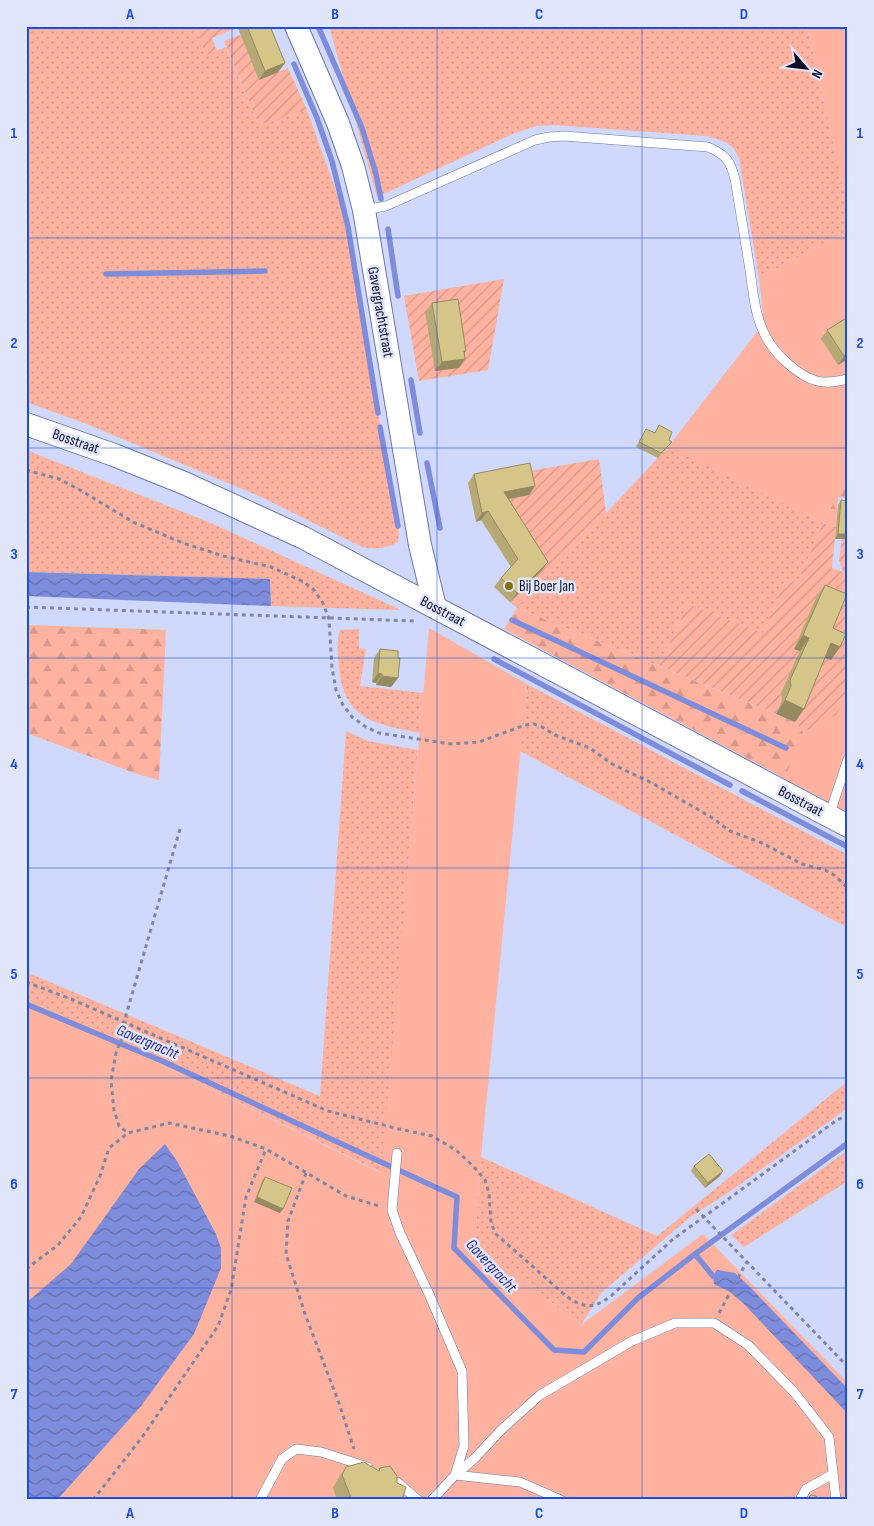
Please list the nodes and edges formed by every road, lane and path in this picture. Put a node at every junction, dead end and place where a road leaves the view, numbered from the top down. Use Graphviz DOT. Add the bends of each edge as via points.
graph roads {
  1 [pos="296,26"];
  2 [pos="364,210"];
  3 [pos="848,379"];
  4 [pos="26,424"];
  5 [pos="26,470"];
  6 [pos="430,604"];
  7 [pos="26,607"];
  8 [pos="330,619"];
  9 [pos="848,759"];
  10 [pos="838,821"];
  11 [pos="180,829"];
  12 [pos="848,888"];
  13 [pos="26,982"];
  14 [pos="124,1022"];
  15 [pos="848,1115"];
  16 [pos="128,1133"];
  17 [pos="266,1149"];
  18 [pos="397,1153"];
  19 [pos="306,1173"];
  20 [pos="696,1209"];
  21 [pos="392,1210"];
  22 [pos="703,1217"];
  23 [pos="746,1262"];
  24 [pos="26,1268"];
  25 [pos="714,1323"];
  26 [pos="848,1367"];
  27 [pos="358,1464"];
  28 [pos="377,1470"];
  29 [pos="833,1474"];
  30 [pos="455,1475"];
  31 [pos="393,1478"];
  32 [pos="93,1500"];
  33 [pos="260,1500"];
  34 [pos="418,1500"];
  35 [pos="432,1500"];
  36 [pos="561,1500"];
  37 [pos="800,1500"];
  38 [pos="836,1500"];
  1 -- 2 [label="street, Gavergrachtstraat" via="338,123"];
  2 -- 3 [label="lane" via="386,206 549,136 708,148 721,153 730,163 735,179 755,302 766,338 797,371 818,381"];
  2 -- 6 [label="street, Gavergrachtstraat"];
  4 -- 6 [label="street, Bosstraat" via="184,483 302,538"];
  5 -- 8 [label="path" via="59,480 133,522 183,543 288,573 314,590"];
  6 -- 8 [label="path" via="415,621"];
  6 -- 10 [label="street, Bosstraat"];
  7 -- 8 [label="path"];
  8 -- 12 [label="path" via="336,690 352,717 379,733 451,744 479,742 526,725 542,726 555,735 590,748 612,764 652,783 730,831 834,875"];
  9 -- 10 [label="lane"];
  11 -- 14 [label="path"];
  13 -- 14 [label="path"];
  14 -- 16 [label="path" via="112,1081 114,1110 119,1126"];
  14 -- 22 [label="path" via="328,1111 432,1136 456,1150 485,1180 491,1223 496,1234 577,1304 588,1307 600,1304"];
  15 -- 22 [label="path" via="836,1120"];
  16 -- 17 [label="path" via="169,1123 230,1136"];
  16 -- 24 [label="path" via="109,1148 81,1218 58,1245"];
  17 -- 19 [label="path"];
  17 -- 32 [label="path" via="246,1197 231,1290 218,1326 143,1436"];
  18 -- 21 [label="lane"];
  19 -- 21 [label="path" via="346,1196"];
  19 -- 27 [label="path" via="288,1221 286,1254"];
  20 -- 22 [label="path"];
  21 -- 30 [label="lane" via="462,1371 464,1446"];
  22 -- 23 [label="path"];
  23 -- 25 [label="path"];
  23 -- 26 [label="path"];
  25 -- 29 [label="lane" via="748,1345 794,1392 829,1437"];
  25 -- 30 [label="lane" via="675,1323 632,1341 540,1396"];
  27 -- 28 [label="lane"];
  27 -- 33 [label="lane" via="321,1452 296,1449 282,1459"];
  29 -- 37 [label="lane" via="806,1489"];
  29 -- 38 [label="lane"];
  30 -- 35 [label="lane"];
  30 -- 36 [label="lane" via="520,1482"];
  31 -- 34 [label="lane"];
}
